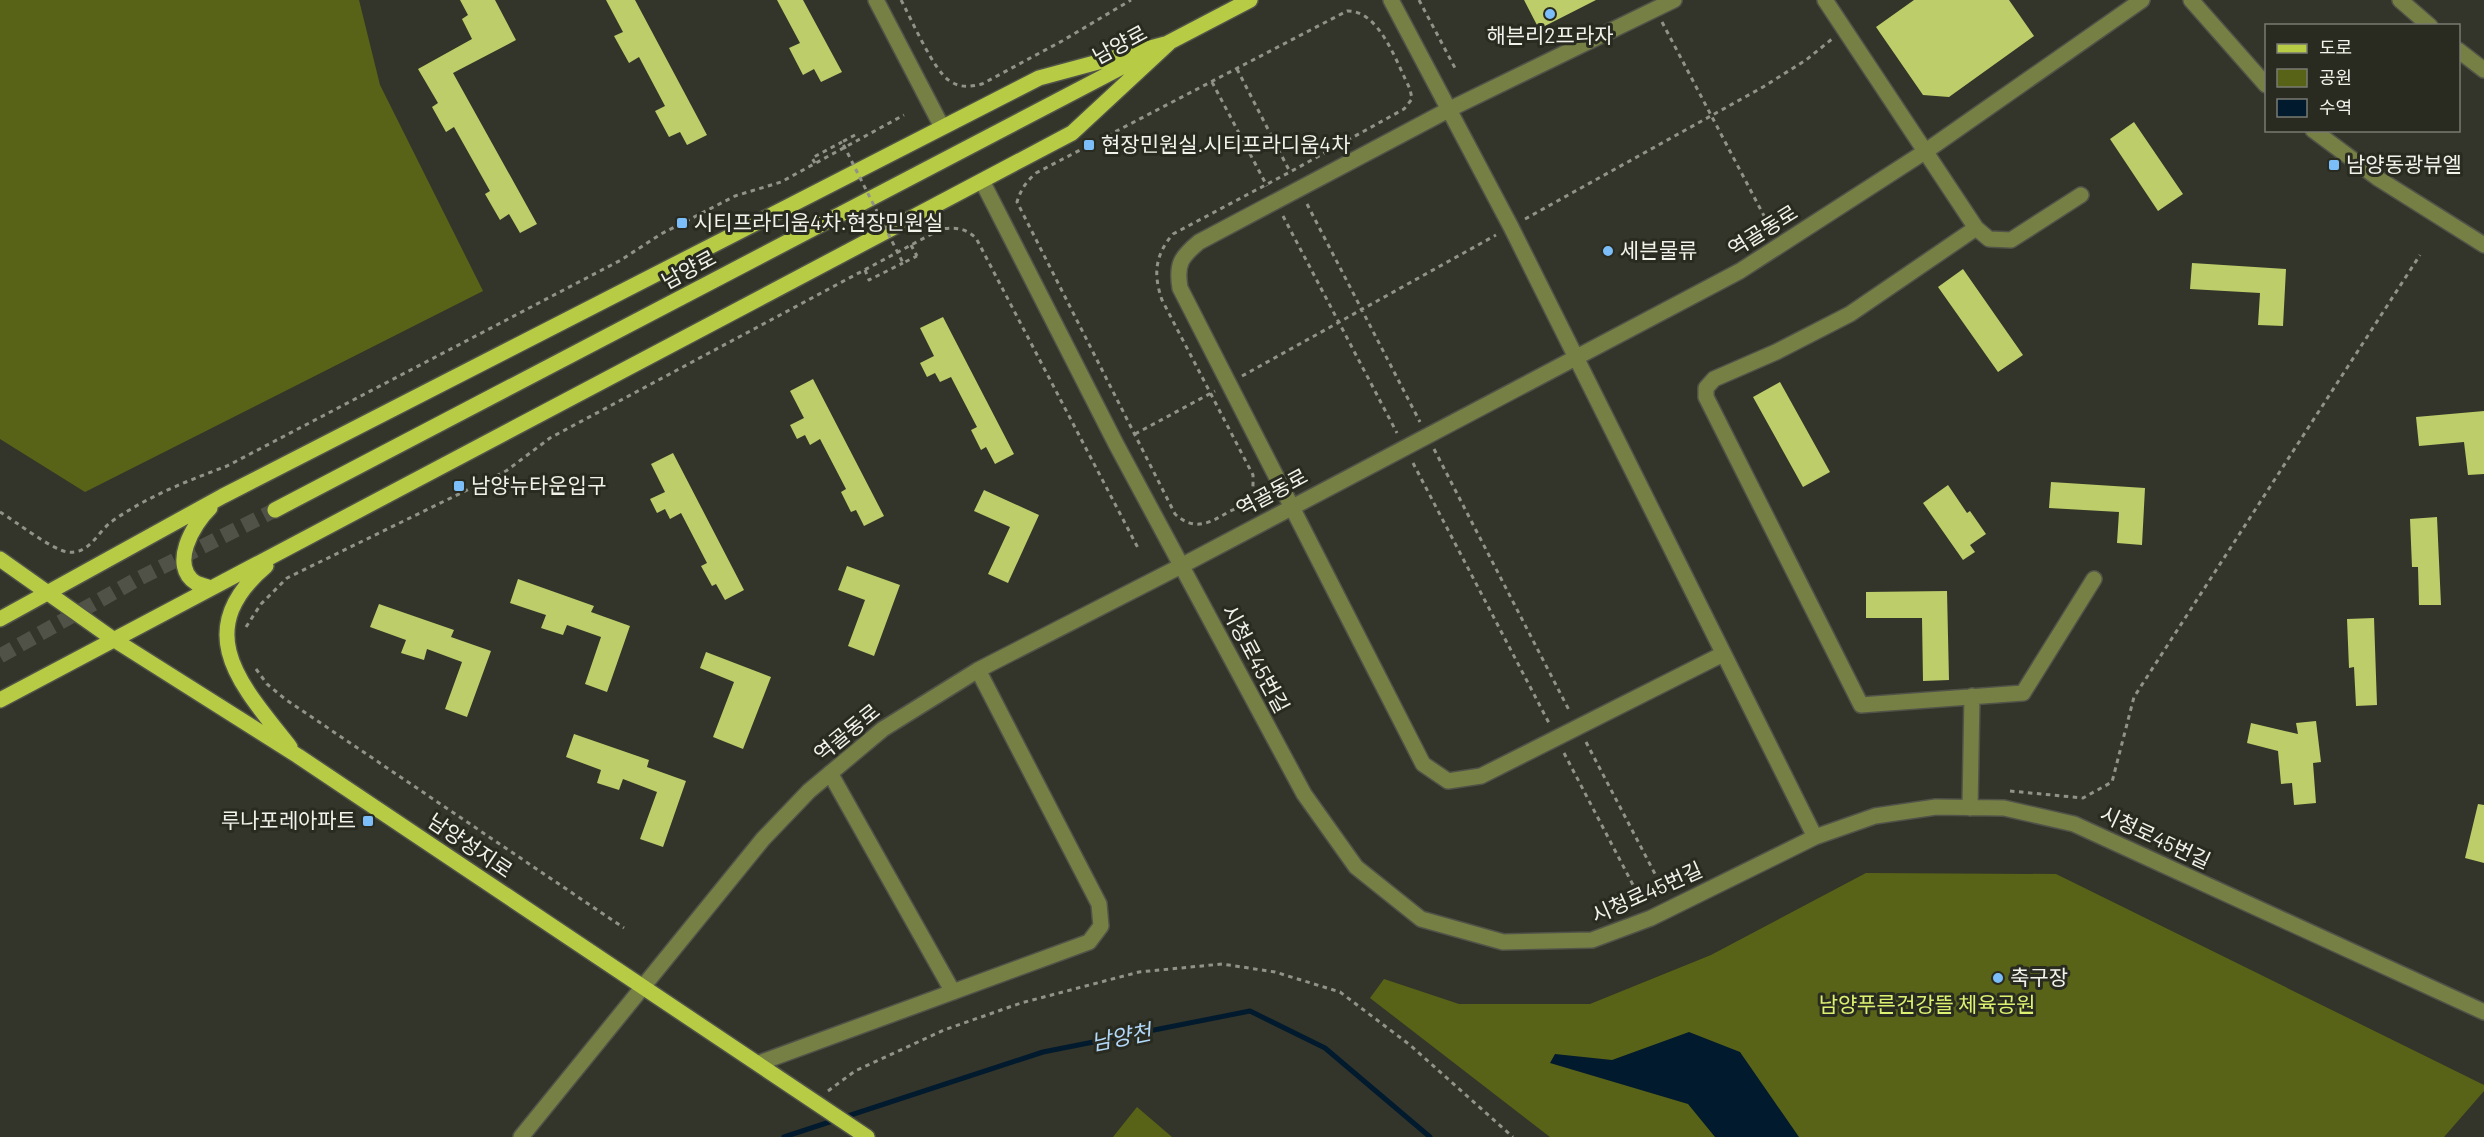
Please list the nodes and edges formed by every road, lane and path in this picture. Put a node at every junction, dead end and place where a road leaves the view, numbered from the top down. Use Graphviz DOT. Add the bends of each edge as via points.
graph roads {
  1 [pos="876,0"];
  2 [pos="901,0"];
  3 [pos="1131,0"];
  4 [pos="1250,0"];
  5 [pos="1391,0"];
  6 [pos="1419,0"];
  7 [pos="1674,0"];
  8 [pos="1825,0"];
  9 [pos="2142,0"];
  10 [pos="2191,0"];
  11 [pos="2400,0"];
  12 [pos="1656,10"];
  13 [pos="2428,24"];
  14 [pos="1846,28"];
  15 [pos="1169,43"];
  16 [pos="2460,51"];
  17 [pos="2482,65"];
  18 [pos="1455,68"];
  19 [pos="1237,69"];
  20 [pos="1212,82"];
  21 [pos="2265,84"];
  22 [pos="1450,109"];
  23 [pos="904,115"];
  24 [pos="1712,116"];
  25 [pos="942,127"];
  26 [pos="2316,132"];
  27 [pos="858,140"];
  28 [pos="842,142"];
  29 [pos="1926,151"];
  30 [pos="815,163"];
  31 [pos="982,181"];
  32 [pos="1299,188"];
  33 [pos="2081,195"];
  34 [pos="1275,202"];
  35 [pos="1510,227"];
  36 [pos="1976,228"];
  37 [pos="911,245"];
  38 [pos="2484,245"];
  39 [pos="1779,246"];
  40 [pos="2420,255"];
  41 [pos="903,262"];
  42 [pos="865,270"];
  43 [pos="1362,310"];
  44 [pos="1339,323"];
  45 [pos="1576,357"];
  46 [pos="1229,384"];
  47 [pos="1135,434"];
  48 [pos="1427,435"];
  49 [pos="1404,447"];
  50 [pos="223,496"];
  51 [pos="1292,506"];
  52 [pos="275,510"];
  53 [pos="0,512"];
  54 [pos="1138,548"];
  55 [pos="282,552"];
  56 [pos="0,560"];
  57 [pos="1181,566"];
  58 [pos="2094,579"];
  59 [pos="210,588"];
  60 [pos="48,593"];
  61 [pos="0,619"];
  62 [pos="243,634"];
  63 [pos="114,639"];
  64 [pos="1724,654"];
  65 [pos="252,664"];
  66 [pos="978,670"];
  67 [pos="1972,696"];
  68 [pos="0,700"];
  69 [pos="1578,727"];
  70 [pos="1557,738"];
  71 [pos="298,756"];
  72 [pos="830,773"];
  73 [pos="2004,790"];
  74 [pos="1970,808"];
  75 [pos="1815,837"];
  76 [pos="1672,908"];
  77 [pos="1651,918"];
  78 [pos="624,928"];
  79 [pos="644,988"];
  80 [pos="952,992"];
  81 [pos="2484,1012"];
  82 [pos="759,1064"];
  83 [pos="818,1104"];
  84 [pos="521,1137"];
  85 [pos="867,1137"];
  86 [pos="1513,1137"];
  1 -- 25 [label="street"];
  2 -- 3 [label="path" via="948,80 972,87"];
  4 -- 15 [label="main road, 남양로"];
  5 -- 22 [label="street"];
  6 -- 18 [label="path"];
  7 -- 12 [label="street"];
  8 -- 14 [label="street"];
  9 -- 29 [label="street, 역골동로"];
  10 -- 21 [label="street"];
  11 -- 13 [label="street"];
  12 -- 22 [label="street"];
  12 -- 24 [label="path"];
  14 -- 24 [label="path" via="1806,60"];
  14 -- 29 [label="street"];
  15 -- 25 [label="main road" via="1039,78"];
  15 -- 31 [label="main road" via="1072,133"];
  15 -- 52 [label="main road, 남양로"];
  16 -- 17 [label="street"];
  19 -- 32 [label="path"];
  20 -- 34 [label="path"];
  22 -- 32 [label="street"];
  22 -- 35 [label="street"];
  23 -- 27 [label="path"];
  24 -- 35 [label="path"];
  24 -- 39 [label="path"];
  25 -- 50 [label="main road"];
  26 -- 38 [label="street"];
  27 -- 28 [label="path, bridge" via="855,135"];
  27 -- 30 [label="path"];
  28 -- 30 [label="path" via="812,158"];
  28 -- 41 [label="path, bridge"];
  29 -- 36 [label="street"];
  29 -- 39 [label="street, 역골동로"];
  30 -- 53 [label="path" via="781,182 735,196 661,234 621,260 227,466 177,485 109,524 84,548 69,552 55,548"];
  31 -- 55 [label="main road"];
  31 -- 57 [label="street, 시청로45번길"];
  32 -- 34 [label="street"];
  32 -- 43 [label="path"];
  33 -- 36 [label="street" via="2011,240 1989,239"];
  34 -- 44 [label="path"];
  34 -- 46 [label="street" via="1198,242 1187,251 1177,269 1180,288"];
  35 -- 43 [label="path"];
  35 -- 45 [label="street"];
  36 -- 67 [label="street" via="1850,314 1714,379 1706,388 1706,396 1861,705"];
  37 -- 41 [label="path, bridge" via="917,256"];
  37 -- 42 [label="path"];
  37 -- 54 [label="path" via="941,229 954,227 968,230 976,238"];
  39 -- 45 [label="street, 역골동로" via="1740,271"];
  40 -- 73 [label="path" via="2134,697 2112,782 2083,798"];
  41 -- 42 [label="path" via="869,280"];
  42 -- 62 [label="path" via="550,438 506,471 287,578 261,604"];
  43 -- 44 [label="path"];
  43 -- 48 [label="path"];
  44 -- 46 [label="path"];
  44 -- 49 [label="path"];
  45 -- 48 [label="street, 역골동로"];
  45 -- 64 [label="street"];
  46 -- 47 [label="path"];
  46 -- 51 [label="street"];
  48 -- 49 [label="street, 역골동로"];
  48 -- 69 [label="path"];
  49 -- 51 [label="street, 역골동로"];
  49 -- 70 [label="path"];
  50 -- 59 [label="main road" via="199,518 185,545 188,575"];
  50 -- 60 [label="main road"];
  51 -- 57 [label="street, 역골동로"];
  51 -- 70 [label="street" via="1423,764 1448,781 1481,776"];
  55 -- 59 [label="main road"];
  55 -- 71 [label="main road" via="238,594 227,629 228,647 246,691"];
  56 -- 60 [label="main road, 남양성지로"];
  57 -- 66 [label="street, 역골동로"];
  57 -- 77 [label="street, 시청로45번길" via="1304,794 1356,867 1421,919 1503,942 1592,940"];
  58 -- 67 [label="street" via="2024,693"];
  59 -- 63 [label="main road"];
  60 -- 61 [label="main road"];
  60 -- 63 [label="main road, 남양성지로"];
  63 -- 68 [label="main road"];
  63 -- 71 [label="main road, 남양성지로"];
  64 -- 69 [label="street"];
  64 -- 75 [label="street"];
  65 -- 78 [label="path" via="285,699"];
  66 -- 72 [label="street, 역골동로" via="883,729"];
  66 -- 80 [label="street" via="1099,904 1101,926 1089,942"];
  67 -- 74 [label="street"];
  69 -- 70 [label="street"];
  69 -- 76 [label="path"];
  70 -- 77 [label="path"];
  71 -- 79 [label="main road, 남양성지로"];
  72 -- 79 [label="street, 역골동로" via="763,839"];
  72 -- 80 [label="street"];
  74 -- 75 [label="street, 시청로45번길" via="1936,807 1875,816"];
  74 -- 81 [label="street, 시청로45번길" via="2004,808 2074,824"];
  75 -- 76 [label="street, 시청로45번길"];
  76 -- 77 [label="street, 시청로45번길"];
  79 -- 82 [label="main road, 남양성지로"];
  79 -- 84 [label="street, 역골동로"];
  80 -- 82 [label="street"];
  82 -- 83 [label="main road, 남양성지로"];
  83 -- 85 [label="main road, 남양성지로"];
  83 -- 86 [label="path" via="855,1071 944,1030 1022,1003 1139,972 1221,964 1275,972 1340,992 1410,1045"];
}
